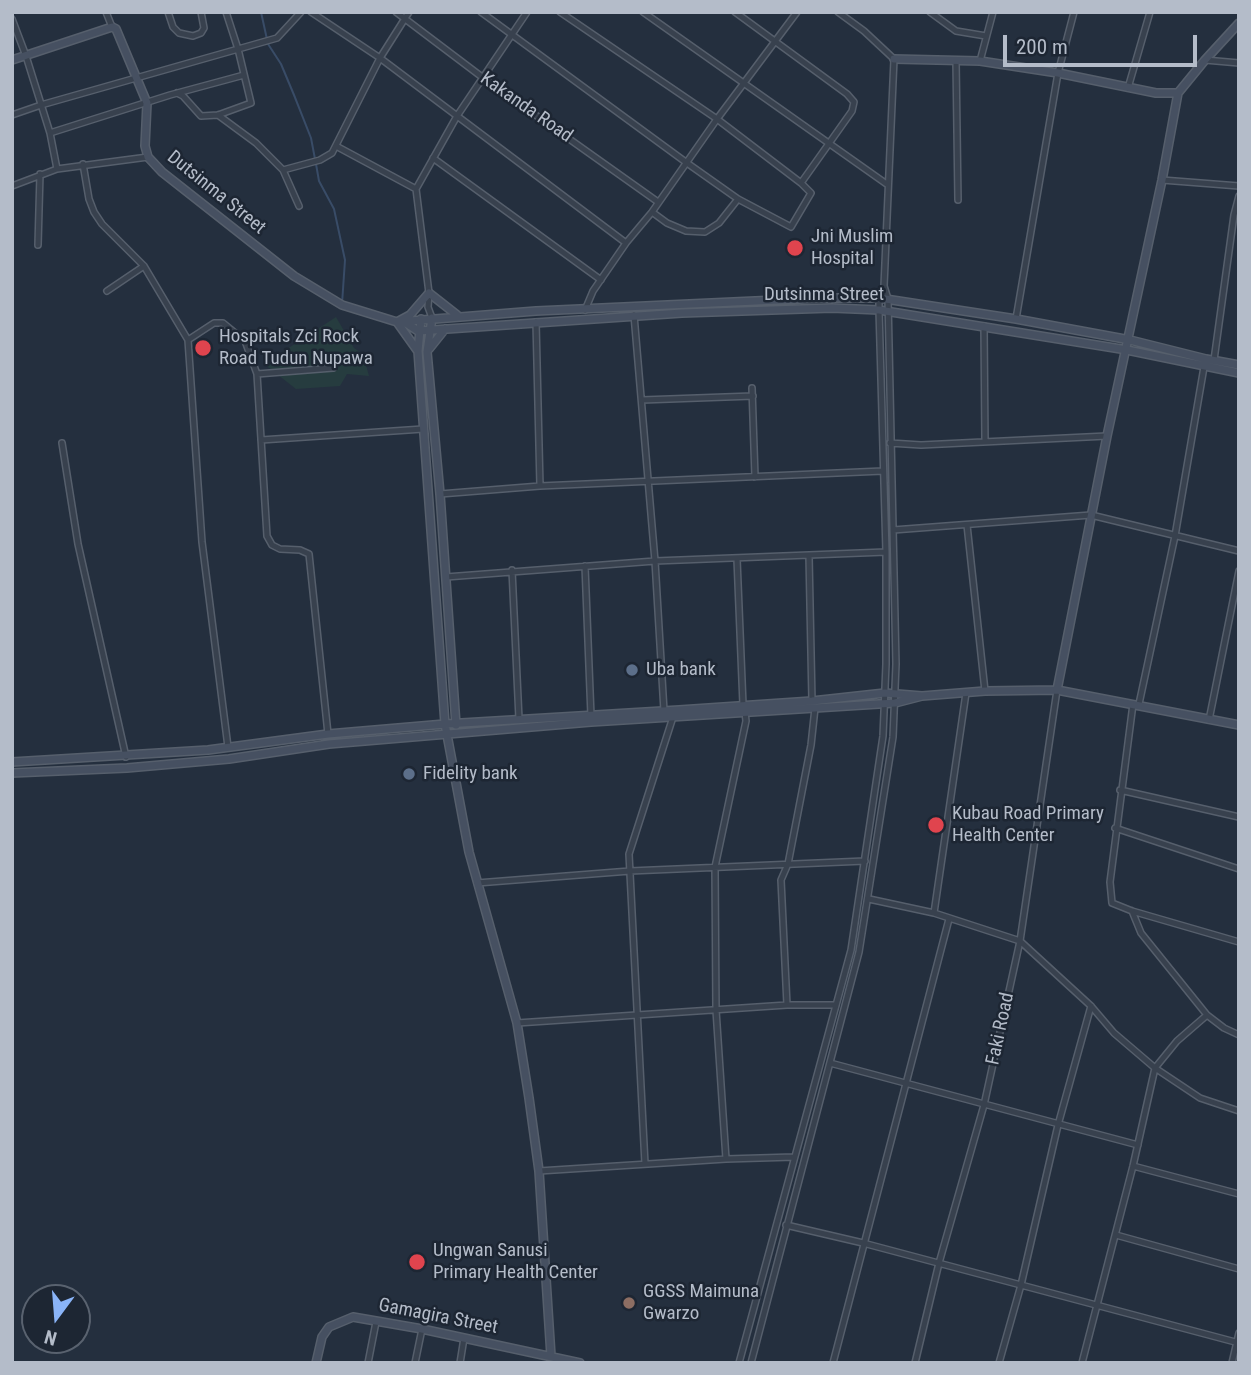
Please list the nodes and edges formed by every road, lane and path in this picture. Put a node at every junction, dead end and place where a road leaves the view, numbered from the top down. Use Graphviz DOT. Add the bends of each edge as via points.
graph roads {
  1 [pos="106,12"];
  2 [pos="168,12"];
  3 [pos="201,12"];
  4 [pos="226,12"];
  5 [pos="301,12"];
  6 [pos="311,12"];
  7 [pos="396,12"];
  8 [pos="409,12"];
  9 [pos="481,12"];
  10 [pos="527,12"];
  11 [pos="560,12"];
  12 [pos="643,12"];
  13 [pos="735,12"];
  14 [pos="797,12"];
  15 [pos="838,12"];
  16 [pos="930,12"];
  17 [pos="993,12"];
  18 [pos="1074,12"];
  19 [pos="1150,12"];
  20 [pos="12,19"];
  21 [pos="405,19"];
  22 [pos="1239,23"];
  23 [pos="112,27"];
  24 [pos="511,36"];
  25 [pos="986,36"];
  26 [pos="775,41"];
  27 [pos="239,49"];
  28 [pos="26,56"];
  29 [pos="380,58"];
  30 [pos="894,59"];
  31 [pos="1205,60"];
  32 [pos="12,61"];
  33 [pos="956,61"];
  34 [pos="980,61"];
  35 [pos="1239,63"];
  36 [pos="1058,73"];
  37 [pos="244,75"];
  38 [pos="482,77"];
  39 [pos="136,79"];
  40 [pos="744,84"];
  41 [pos="1128,88"];
  42 [pos="177,93"];
  43 [pos="1178,93"];
  44 [pos="147,103"];
  45 [pos="41,105"];
  46 [pos="12,115"];
  47 [pos="218,115"];
  48 [pos="457,116"];
  49 [pos="717,119"];
  50 [pos="50,133"];
  51 [pos="830,144"];
  52 [pos="336,146"];
  53 [pos="148,157"];
  54 [pos="433,158"];
  55 [pos="687,163"];
  56 [pos="83,164"];
  57 [pos="57,169"];
  58 [pos="283,170"];
  59 [pos="40,174"];
  60 [pos="1163,180"];
  61 [pos="801,183"];
  62 [pos="888,185"];
  63 [pos="12,186"];
  64 [pos="1239,186"];
  65 [pos="416,190"];
  66 [pos="1239,196"];
  67 [pos="738,198"];
  68 [pos="958,200"];
  69 [pos="658,202"];
  70 [pos="299,206"];
  71 [pos="652,212"];
  72 [pos="626,243"];
  73 [pos="38,245"];
  74 [pos="144,266"];
  75 [pos="601,280"];
  76 [pos="107,291"];
  77 [pos="429,293"];
  78 [pos="883,299"];
  79 [pos="428,307"];
  80 [pos="585,310"];
  81 [pos="879,310"];
  82 [pos="888,310"];
  83 [pos="634,315"];
  84 [pos="458,316"];
  85 [pos="421,318"];
  86 [pos="432,318"];
  87 [pos="1016,319"];
  88 [pos="397,322"];
  89 [pos="406,323"];
  90 [pos="536,323"];
  91 [pos="984,326"];
  92 [pos="445,329"];
  93 [pos="429,330"];
  94 [pos="418,331"];
  95 [pos="188,340"];
  96 [pos="1130,340"];
  97 [pos="1127,350"];
  98 [pos="418,351"];
  99 [pos="427,352"];
  100 [pos="1214,360"];
  101 [pos="1239,365"];
  102 [pos="1204,367"];
  103 [pos="333,368"];
  104 [pos="1239,373"];
  105 [pos="257,374"];
  106 [pos="752,388"];
  107 [pos="752,396"];
  108 [pos="642,400"];
  109 [pos="423,429"];
  110 [pos="1107,436"];
  111 [pos="261,440"];
  112 [pos="883,442"];
  113 [pos="985,442"];
  114 [pos="62,443"];
  115 [pos="891,443"];
  116 [pos="883,471"];
  117 [pos="755,477"];
  118 [pos="648,481"];
  119 [pos="540,486"];
  120 [pos="440,494"];
  121 [pos="1091,515"];
  122 [pos="967,526"];
  123 [pos="893,530"];
  124 [pos="1175,536"];
  125 [pos="1239,551"];
  126 [pos="886,552"];
  127 [pos="809,556"];
  128 [pos="737,559"];
  129 [pos="654,561"];
  130 [pos="585,566"];
  131 [pos="512,570"];
  132 [pos="1239,572"];
  133 [pos="446,576"];
  134 [pos="1057,690"];
  135 [pos="985,691"];
  136 [pos="895,692"];
  137 [pos="885,693"];
  138 [pos="966,693"];
  139 [pos="922,696"];
  140 [pos="884,703"];
  141 [pos="895,703"];
  142 [pos="1136,704"];
  143 [pos="813,705"];
  144 [pos="744,709"];
  145 [pos="664,711"];
  146 [pos="591,716"];
  147 [pos="673,717"];
  148 [pos="519,719"];
  149 [pos="1209,720"];
  150 [pos="445,724"];
  151 [pos="456,724"];
  152 [pos="1239,725"];
  153 [pos="328,734"];
  154 [pos="451,734"];
  155 [pos="229,747"];
  156 [pos="126,757"];
  157 [pos="12,762"];
  158 [pos="12,774"];
  159 [pos="1120,790"];
  160 [pos="1239,817"];
  161 [pos="1115,828"];
  162 [pos="865,861"];
  163 [pos="788,864"];
  164 [pos="715,867"];
  165 [pos="1239,869"];
  166 [pos="630,871"];
  167 [pos="477,883"];
  168 [pos="869,899"];
  169 [pos="1132,911"];
  170 [pos="934,913"];
  171 [pos="949,919"];
  172 [pos="1020,941"];
  173 [pos="1239,942"];
  174 [pos="787,1005"];
  175 [pos="835,1005"];
  176 [pos="1091,1006"];
  177 [pos="716,1010"];
  178 [pos="1207,1015"];
  179 [pos="636,1016"];
  180 [pos="517,1023"];
  181 [pos="1239,1035"];
  182 [pos="830,1063"];
  183 [pos="1155,1068"];
  184 [pos="907,1085"];
  185 [pos="809,1102"];
  186 [pos="818,1105"];
  187 [pos="984,1105"];
  188 [pos="1239,1111"];
  189 [pos="1058,1125"];
  190 [pos="1138,1145"];
  191 [pos="794,1157"];
  192 [pos="726,1159"];
  193 [pos="645,1164"];
  194 [pos="1133,1166"];
  195 [pos="538,1171"];
  196 [pos="1239,1194"];
  197 [pos="786,1225"];
  198 [pos="1116,1235"];
  199 [pos="863,1243"];
  200 [pos="939,1263"];
  201 [pos="1239,1269"];
  202 [pos="1021,1285"];
  203 [pos="1098,1304"];
  204 [pos="376,1322"];
  205 [pos="422,1329"];
  206 [pos="1239,1333"];
  207 [pos="464,1338"];
  208 [pos="1238,1343"];
  209 [pos="551,1356"];
  210 [pos="568,1362"];
  211 [pos="316,1363"];
  212 [pos="368,1363"];
  213 [pos="415,1363"];
  214 [pos="460,1363"];
  215 [pos="580,1363"];
  216 [pos="739,1363"];
  217 [pos="751,1363"];
  218 [pos="833,1363"];
  219 [pos="915,1363"];
  220 [pos="999,1363"];
  221 [pos="1082,1363"];
  222 [pos="1231,1363"];
  1 -- 23 [label="street"];
  2 -- 3 [label="street" via="179,33 193,36 204,28"];
  4 -- 27 [label="street"];
  5 -- 27 [label="street" via="274,39"];
  6 -- 29 [label="street"];
  7 -- 21 [label="street, Kakanda Road"];
  8 -- 21 [label="street"];
  9 -- 24 [label="street"];
  10 -- 24 [label="street"];
  11 -- 49 [label="street"];
  12 -- 40 [label="street"];
  13 -- 26 [label="street"];
  14 -- 26 [label="street"];
  15 -- 30 [label="street"];
  16 -- 25 [label="street" via="956,31"];
  17 -- 25 [label="street"];
  18 -- 36 [label="street"];
  19 -- 41 [label="street"];
  20 -- 28 [label="street"];
  21 -- 29 [label="street"];
  21 -- 38 [label="street, Kakanda Road"];
  22 -- 31 [label="street"];
  23 -- 28 [label="street"];
  23 -- 39 [label="street, Dutsinma Street"];
  24 -- 38 [label="street"];
  24 -- 55 [label="street"];
  25 -- 34 [label="street"];
  26 -- 40 [label="street"];
  26 -- 51 [label="street" via="854,102"];
  27 -- 37 [label="street"];
  27 -- 39 [label="street"];
  28 -- 32 [label="street"];
  28 -- 45 [label="street"];
  29 -- 48 [label="street"];
  29 -- 52 [label="street"];
  30 -- 33 [label="street"];
  30 -- 62 [label="street"];
  31 -- 35 [label="street"];
  31 -- 43 [label="street"];
  33 -- 34 [label="street"];
  33 -- 68 [label="street"];
  34 -- 36 [label="street"];
  36 -- 41 [label="street"];
  36 -- 87 [label="street"];
  37 -- 42 [label="street"];
  37 -- 47 [label="street" via="251,103"];
  38 -- 48 [label="street"];
  38 -- 69 [label="street, Kakanda Road"];
  39 -- 44 [label="street, Dutsinma Street"];
  39 -- 45 [label="street"];
  40 -- 49 [label="street"];
  40 -- 51 [label="street"];
  41 -- 43 [label="street"];
  42 -- 44 [label="street"];
  42 -- 47 [label="street" via="201,116"];
  43 -- 60 [label="street"];
  44 -- 50 [label="street"];
  44 -- 53 [label="street, Dutsinma Street"];
  45 -- 46 [label="street"];
  45 -- 50 [label="street"];
  47 -- 58 [label="street"];
  48 -- 54 [label="street"];
  48 -- 72 [label="street"];
  49 -- 55 [label="street"];
  49 -- 61 [label="street"];
  50 -- 57 [label="street"];
  51 -- 61 [label="street"];
  51 -- 62 [label="street"];
  52 -- 58 [label="street" via="327,157"];
  52 -- 65 [label="street"];
  53 -- 56 [label="street"];
  53 -- 88 [label="street, Dutsinma Street" via="294,276 342,305"];
  54 -- 65 [label="street"];
  54 -- 75 [label="street"];
  55 -- 67 [label="street"];
  55 -- 69 [label="street"];
  56 -- 57 [label="street"];
  56 -- 74 [label="street" via="94,212"];
  57 -- 59 [label="street"];
  58 -- 70 [label="street"];
  59 -- 63 [label="street"];
  59 -- 73 [label="street"];
  60 -- 64 [label="street"];
  60 -- 96 [label="street"];
  61 -- 67 [label="street" via="811,193 791,227"];
  62 -- 78 [label="street"];
  65 -- 77 [label="street"];
  66 -- 100 [label="street"];
  67 -- 71 [label="street" via="719,223 705,232 686,231"];
  69 -- 71 [label="street"];
  71 -- 72 [label="street"];
  72 -- 75 [label="street"];
  74 -- 76 [label="street"];
  74 -- 95 [label="street"];
  75 -- 80 [label="street"];
  77 -- 79 [label="street"];
  77 -- 84 [label="street"];
  77 -- 88 [label="street" via="410,315"];
  78 -- 80 [label="street, Dutsinma Street"];
  78 -- 81 [label="street"];
  78 -- 82 [label="street"];
  78 -- 87 [label="street, Dutsinma Street"];
  79 -- 85 [label="street"];
  79 -- 86 [label="street"];
  80 -- 84 [label="street, Dutsinma Street"];
  81 -- 82 [label="street, Dutsinma Street"];
  81 -- 83 [label="street, Dutsinma Street"];
  81 -- 112 [label="street"];
  82 -- 91 [label="street, Dutsinma Street"];
  82 -- 115 [label="street"];
  83 -- 90 [label="street, Dutsinma Street"];
  83 -- 108 [label="street"];
  84 -- 86 [label="street, Dutsinma Street"];
  85 -- 86 [label="street, Dutsinma Street"];
  85 -- 89 [label="street, Dutsinma Street"];
  85 -- 94 [label="street"];
  86 -- 93 [label="street"];
  87 -- 96 [label="street, Dutsinma Street"];
  88 -- 89 [label="street, Dutsinma Street"];
  88 -- 98 [label="street"];
  89 -- 94 [label="street, Dutsinma Street"];
  90 -- 92 [label="street, Dutsinma Street"];
  90 -- 119 [label="street"];
  91 -- 97 [label="street, Dutsinma Street"];
  91 -- 113 [label="street"];
  92 -- 93 [label="street, Dutsinma Street"];
  92 -- 99 [label="street"];
  93 -- 94 [label="street, Dutsinma Street"];
  93 -- 99 [label="street"];
  94 -- 98 [label="street"];
  95 -- 105 [label="street" via="214,323 223,323 245,341"];
  95 -- 155 [label="street" via="202,542"];
  96 -- 97 [label="street"];
  96 -- 100 [label="street, Dutsinma Street"];
  97 -- 102 [label="street, Dutsinma Street"];
  97 -- 110 [label="street"];
  98 -- 109 [label="street"];
  99 -- 120 [label="street"];
  100 -- 101 [label="street, Dutsinma Street"];
  102 -- 104 [label="street, Dutsinma Street"];
  102 -- 124 [label="street"];
  103 -- 105 [label="street"];
  105 -- 111 [label="street"];
  106 -- 107 [label="street"];
  107 -- 108 [label="street"];
  107 -- 117 [label="street"];
  108 -- 118 [label="street"];
  109 -- 111 [label="street"];
  109 -- 150 [label="street"];
  110 -- 113 [label="street"];
  110 -- 121 [label="street"];
  111 -- 153 [label="street" via="267,536 280,549 309,554"];
  112 -- 115 [label="street"];
  112 -- 116 [label="street"];
  113 -- 115 [label="street"];
  114 -- 156 [label="street" via="78,544"];
  115 -- 123 [label="street"];
  116 -- 117 [label="street"];
  116 -- 126 [label="street"];
  117 -- 118 [label="street"];
  118 -- 119 [label="street"];
  118 -- 129 [label="street"];
  119 -- 120 [label="street"];
  120 -- 133 [label="street"];
  121 -- 122 [label="street"];
  121 -- 124 [label="street"];
  121 -- 134 [label="street"];
  122 -- 123 [label="street"];
  122 -- 135 [label="street"];
  123 -- 136 [label="street"];
  124 -- 125 [label="street"];
  124 -- 142 [label="street"];
  126 -- 127 [label="street"];
  126 -- 137 [label="street"];
  127 -- 128 [label="street"];
  127 -- 143 [label="street"];
  128 -- 129 [label="street"];
  128 -- 144 [label="street"];
  129 -- 130 [label="street"];
  129 -- 145 [label="street"];
  130 -- 131 [label="street"];
  130 -- 146 [label="street"];
  131 -- 133 [label="street"];
  131 -- 148 [label="street"];
  132 -- 149 [label="street"];
  133 -- 151 [label="street"];
  134 -- 135 [label="street"];
  134 -- 142 [label="street"];
  134 -- 172 [label="street, Faki Road"];
  135 -- 138 [label="street"];
  136 -- 137 [label="street"];
  136 -- 139 [label="street"];
  136 -- 141 [label="street"];
  137 -- 140 [label="street"];
  137 -- 143 [label="street"];
  138 -- 139 [label="street"];
  138 -- 170 [label="street"];
  139 -- 141 [label="street"];
  140 -- 141 [label="street"];
  140 -- 143 [label="street"];
  140 -- 162 [label="street"];
  141 -- 168 [label="street"];
  142 -- 149 [label="street"];
  142 -- 159 [label="street"];
  143 -- 144 [label="street"];
  143 -- 163 [label="street" via="811,745"];
  144 -- 145 [label="street"];
  144 -- 147 [label="street"];
  144 -- 164 [label="street" via="746,721"];
  145 -- 146 [label="street"];
  146 -- 148 [label="street"];
  147 -- 154 [label="street"];
  147 -- 166 [label="street" via="635,832"];
  148 -- 151 [label="street"];
  149 -- 152 [label="street"];
  150 -- 151 [label="street"];
  150 -- 153 [label="street"];
  150 -- 154 [label="street"];
  151 -- 154 [label="street"];
  153 -- 155 [label="street"];
  154 -- 158 [label="street" via="329,744 229,759"];
  154 -- 167 [label="street"];
  155 -- 156 [label="street"];
  156 -- 157 [label="street"];
  159 -- 160 [label="street"];
  159 -- 161 [label="street"];
  161 -- 165 [label="street"];
  161 -- 169 [label="street" via="1110,893 1112,902"];
  162 -- 163 [label="street"];
  162 -- 175 [label="street" via="851,950"];
  163 -- 164 [label="street"];
  163 -- 174 [label="street" via="782,880"];
  164 -- 166 [label="street"];
  164 -- 177 [label="street"];
  166 -- 167 [label="street"];
  166 -- 179 [label="street"];
  167 -- 180 [label="street"];
  168 -- 170 [label="street"];
  168 -- 182 [label="street"];
  169 -- 173 [label="street"];
  169 -- 178 [label="street" via="1141,933"];
  170 -- 171 [label="street"];
  171 -- 172 [label="street"];
  171 -- 184 [label="street"];
  172 -- 176 [label="street"];
  172 -- 187 [label="street, Faki Road"];
  174 -- 175 [label="street"];
  174 -- 177 [label="street"];
  175 -- 185 [label="street"];
  176 -- 183 [label="street"];
  176 -- 189 [label="street"];
  177 -- 179 [label="street"];
  177 -- 192 [label="street"];
  178 -- 181 [label="street"];
  178 -- 183 [label="street"];
  179 -- 180 [label="street"];
  179 -- 193 [label="street"];
  180 -- 195 [label="street"];
  182 -- 184 [label="street"];
  182 -- 186 [label="street"];
  183 -- 188 [label="street" via="1200,1098"];
  183 -- 190 [label="street"];
  184 -- 187 [label="street"];
  184 -- 199 [label="street"];
  185 -- 186 [label="street"];
  185 -- 191 [label="street"];
  186 -- 197 [label="street"];
  187 -- 189 [label="street"];
  187 -- 200 [label="street, Faki Road"];
  189 -- 190 [label="street"];
  189 -- 202 [label="street"];
  190 -- 194 [label="street"];
  191 -- 192 [label="street"];
  191 -- 216 [label="street"];
  192 -- 193 [label="street"];
  193 -- 195 [label="street"];
  194 -- 196 [label="street"];
  194 -- 198 [label="street"];
  195 -- 209 [label="street"];
  197 -- 199 [label="street"];
  197 -- 217 [label="street"];
  198 -- 201 [label="street"];
  198 -- 203 [label="street"];
  199 -- 200 [label="street"];
  199 -- 218 [label="street"];
  200 -- 202 [label="street"];
  200 -- 219 [label="street, Faki Road"];
  202 -- 203 [label="street"];
  202 -- 220 [label="street"];
  203 -- 208 [label="street"];
  203 -- 221 [label="street"];
  204 -- 205 [label="street, Gamagira Street"];
  204 -- 211 [label="street, Gamagira Street" via="353,1317 329,1327"];
  204 -- 212 [label="street"];
  205 -- 207 [label="street, Gamagira Street"];
  205 -- 213 [label="street"];
  206 -- 208 [label="street"];
  207 -- 209 [label="street, Gamagira Street"];
  207 -- 214 [label="street"];
  208 -- 222 [label="street"];
  209 -- 210 [label="street, Gamagira Street"];
  210 -- 215 [label="street, Gamagira Street"];
}
